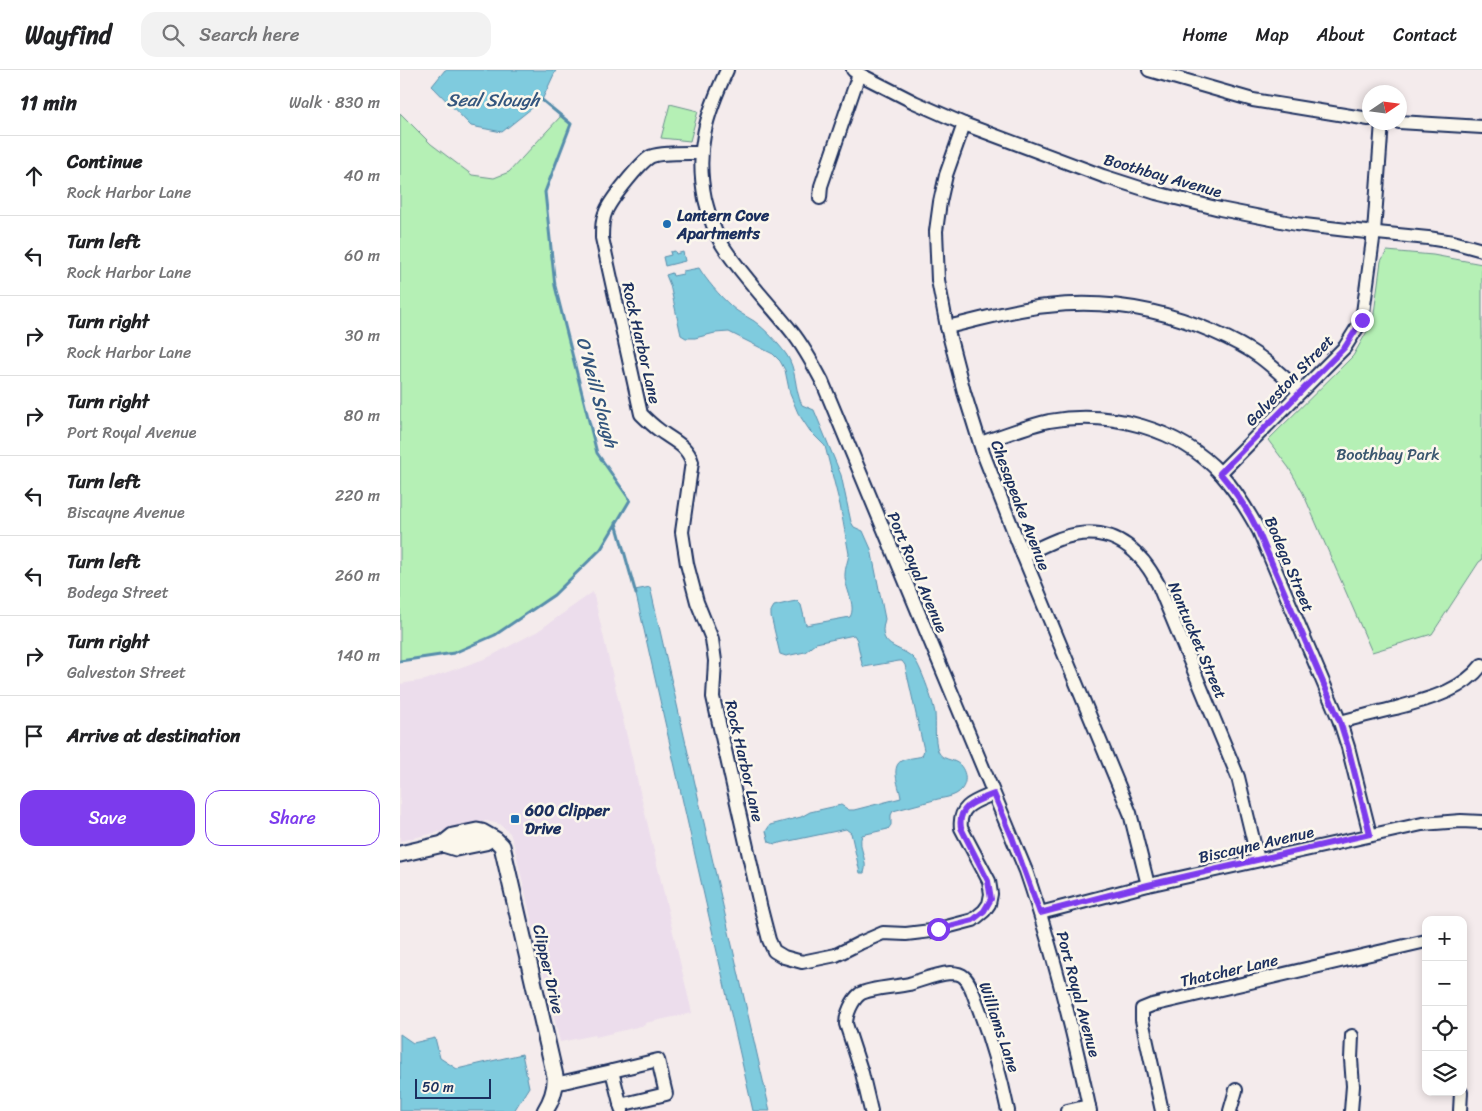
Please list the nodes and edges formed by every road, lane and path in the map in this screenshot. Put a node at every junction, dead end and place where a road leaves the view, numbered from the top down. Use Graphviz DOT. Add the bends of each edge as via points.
graph roads {
  1 [pos="727,70"];
  2 [pos="1149,70"];
  3 [pos="856,72"];
  4 [pos="1362,118"];
  5 [pos="1407,123"];
  6 [pos="964,124"];
  7 [pos="1482,128"];
  8 [pos="1381,130"];
  9 [pos="701,153"];
  10 [pos="820,198"];
  11 [pos="1374,232"];
  12 [pos="1482,250"];
  13 [pos="947,328"];
  14 [pos="1300,392"];
  15 [pos="980,443"];
  16 [pos="1220,473"];
  17 [pos="1023,555"];
  18 [pos="1482,665"];
  19 [pos="1340,722"];
  20 [pos="994,794"];
  21 [pos="1482,822"];
  22 [pos="1370,834"];
  23 [pos="400,854"];
  24 [pos="1258,860"];
  25 [pos="1148,885"];
  26 [pos="1040,913"];
  27 [pos="1422,942"];
  28 [pos="1352,1036"];
  29 [pos="612,1071"];
  30 [pos="555,1084"];
  31 [pos="1236,1090"];
  32 [pos="1461,1096"];
  33 [pos="621,1108"];
  34 [pos="1090,1109"];
  35 [pos="544,1111"];
  36 [pos="871,1111"];
  37 [pos="1008,1111"];
  38 [pos="1067,1111"];
  39 [pos="1162,1111"];
  40 [pos="1230,1111"];
  41 [pos="1351,1111"];
  42 [pos="1460,1111"];
  1 -- 9 [label="street, Port Royal Avenue" via="706,122"];
  2 -- 4 [label="street" via="1253,100"];
  3 -- 6 [label="street, Boothbay Avenue"];
  3 -- 10 [label="street"];
  5 -- 7 [label="street"];
  6 -- 11 [label="street, Boothbay Avenue" via="1156,193 1296,224"];
  6 -- 13 [label="street, Chesapeake Avenue" via="946,175 936,231 938,280"];
  8 -- 11 [label="street, Galveston Street"];
  9 -- 20 [label="street, Port Royal Avenue" via="703,189 714,228 722,245 793,333 818,373"];
  9 -- 20 [label="street, Rock Harbor Lane" via="652,156 640,166 606,211 602,238 642,414 685,448 692,462 682,538 697,602 712,639 715,661 713,697 761,909 774,951 802,962 836,955 883,933 906,934 973,920 989,904 991,894 960,821 965,808"];
  11 -- 12 [label="street, Boothbay Avenue" via="1436,239"];
  11 -- 14 [label="street, Galveston Street" via="1362,320 1345,347"];
  13 -- 14 [label="street" via="1045,306 1075,303 1126,306 1189,321 1232,340 1259,356"];
  13 -- 15 [label="street, Chesapeake Avenue"];
  14 -- 16 [label="street, Galveston Street"];
  15 -- 16 [label="street, Bodega Street" via="1049,421 1097,418 1125,421 1173,438"];
  15 -- 17 [label="street, Chesapeake Avenue"];
  16 -- 19 [label="street, Bodega Street" via="1251,516"];
  17 -- 24 [label="street, Nantucket Street" via="1060,539 1096,534 1115,538 1144,561 1158,584 1238,776"];
  17 -- 25 [label="street, Chesapeake Avenue" via="1130,813"];
  18 -- 19 [label="street" via="1459,686 1430,699"];
  19 -- 22 [label="street, Bodega Street"];
  20 -- 26 [label="street, Port Royal Avenue"];
  21 -- 22 [label="street, Biscayne Avenue" via="1422,824"];
  22 -- 24 [label="street, Biscayne Avenue"];
  23 -- 30 [label="street, Clipper Drive" via="443,844 453,836 477,831 501,844"];
  24 -- 25 [label="street, Biscayne Avenue"];
  25 -- 26 [label="street, Biscayne Avenue"];
  26 -- 34 [label="street, Port Royal Avenue" via="1066,1002"];
  27 -- 39 [label="street, Thatcher Lane" via="1142,1009"];
  28 -- 41 [label="street"];
  29 -- 30 [label="street"];
  29 -- 33 [label="street"];
  29 -- 33 [label="street" via="658,1060 666,1094"];
  30 -- 35 [label="street, Clipper Drive"];
  31 -- 40 [label="street"];
  32 -- 42 [label="street"];
  34 -- 38 [label="street"];
  36 -- 37 [label="street, Williams Lane" via="846,1024 852,1004 860,994 949,973 964,976 968,982 997,1064"];
}
